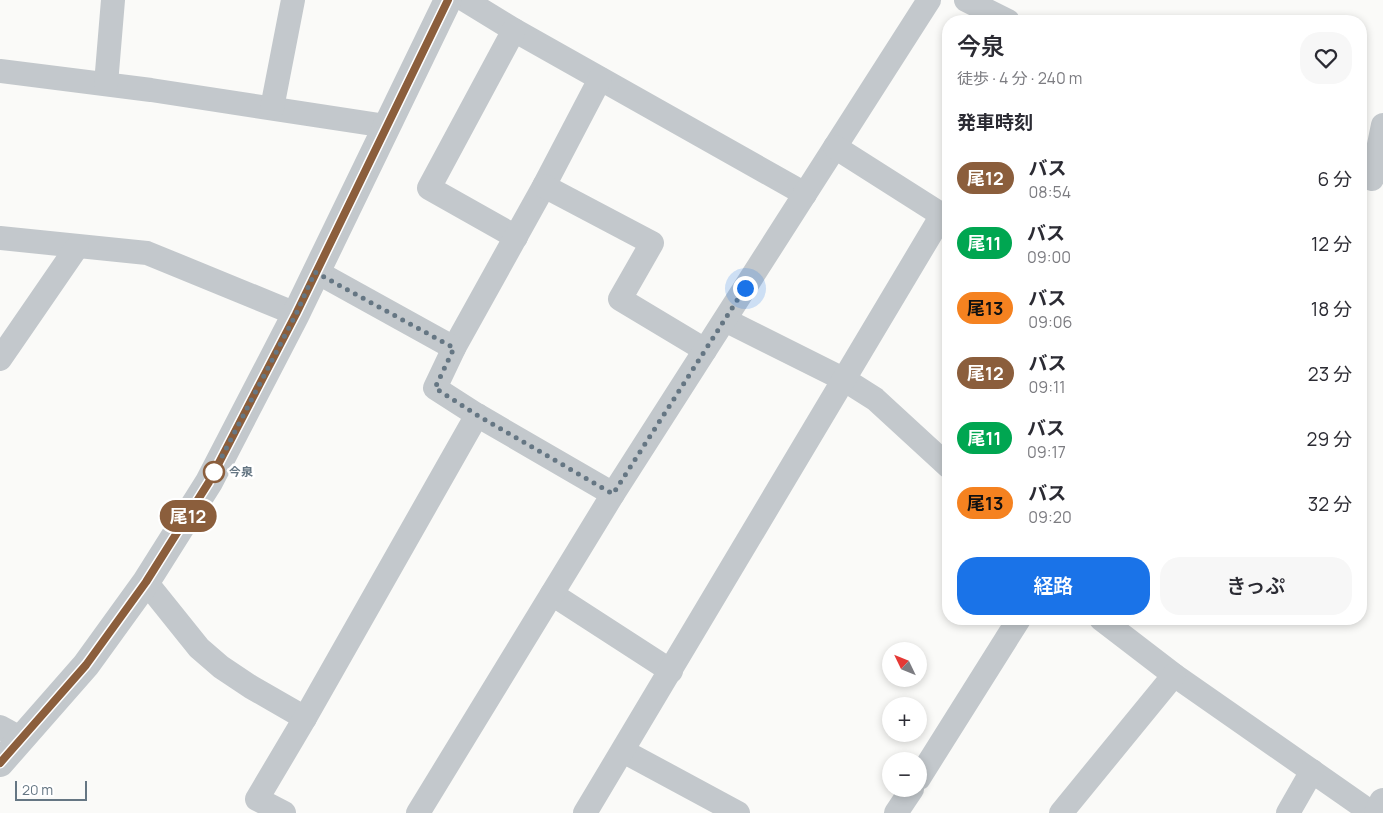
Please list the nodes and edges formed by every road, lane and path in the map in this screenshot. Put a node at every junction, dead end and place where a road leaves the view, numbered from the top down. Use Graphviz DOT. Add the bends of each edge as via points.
graph roads {
  1 [pos="114,0"];
  2 [pos="293,0"];
  3 [pos="448,0"];
  4 [pos="465,0"];
  5 [pos="929,0"];
  6 [pos="966,0"];
  7 [pos="996,15"];
  8 [pos="514,30"];
  9 [pos="0,71"];
  10 [pos="600,79"];
  11 [pos="106,84"];
  12 [pos="272,108"];
  13 [pos="1383,125"];
  14 [pos="386,126"];
  15 [pos="835,147"];
  16 [pos="1372,180"];
  17 [pos="544,186"];
  18 [pos="805,194"];
  19 [pos="516,237"];
  20 [pos="0,238"];
  21 [pos="77,247"];
  22 [pos="315,272"];
  23 [pos="296,314"];
  24 [pos="725,320"];
  25 [pos="454,348"];
  26 [pos="705,350"];
  27 [pos="0,359"];
  28 [pos="845,380"];
  29 [pos="477,415"];
  30 [pos="942,452"];
  31 [pos="613,494"];
  32 [pos="146,582"];
  33 [pos="552,594"];
  34 [pos="1015,625"];
  35 [pos="1109,625"];
  36 [pos="671,671"];
  37 [pos="1174,675"];
  38 [pos="305,718"];
  39 [pos="11,733"];
  40 [pos="623,751"];
  41 [pos="0,763"];
  42 [pos="927,765"];
  43 [pos="1312,771"];
  44 [pos="907,797"];
  45 [pos="1383,802"];
  46 [pos="284,813"];
  47 [pos="418,813"];
  48 [pos="585,813"];
  49 [pos="738,813"];
  50 [pos="896,813"];
  51 [pos="1061,813"];
  52 [pos="1288,813"];
  53 [pos="1372,813"];
  54 [pos="1378,813"];
  1 -- 11 [label="street"];
  2 -- 12 [label="street"];
  3 -- 14 [label="street"];
  4 -- 8 [label="street"];
  5 -- 15 [label="street"];
  6 -- 7 [label="street"];
  8 -- 10 [label="street"];
  8 -- 19 [label="street" via="428,188"];
  9 -- 11 [label="street"];
  10 -- 17 [label="street"];
  10 -- 18 [label="street"];
  11 -- 12 [label="street"];
  12 -- 14 [label="street"];
  13 -- 16 [label="street"];
  14 -- 22 [label="street"];
  15 -- 18 [label="street"];
  15 -- 28 [label="street" via="942,215"];
  17 -- 19 [label="street"];
  17 -- 26 [label="street" via="652,243 620,300"];
  18 -- 24 [label="street"];
  19 -- 25 [label="street"];
  20 -- 21 [label="street"];
  21 -- 23 [label="street" via="147,253"];
  21 -- 27 [label="street"];
  22 -- 23 [label="street"];
  22 -- 25 [label="street"];
  23 -- 32 [label="street" via="209,482"];
  24 -- 26 [label="street"];
  24 -- 28 [label="street"];
  25 -- 29 [label="street" via="435,388"];
  26 -- 31 [label="street"];
  28 -- 30 [label="street" via="875,399"];
  28 -- 36 [label="street"];
  29 -- 31 [label="street"];
  29 -- 38 [label="street"];
  31 -- 33 [label="street"];
  32 -- 38 [label="street" via="199,648 251,687"];
  32 -- 39 [label="street" via="86,665"];
  33 -- 36 [label="street"];
  33 -- 47 [label="street"];
  34 -- 42 [label="street"];
  35 -- 37 [label="street"];
  36 -- 40 [label="street"];
  37 -- 43 [label="street"];
  37 -- 51 [label="street"];
  38 -- 46 [label="street" via="257,799"];
  39 -- 41 [label="street"];
  40 -- 48 [label="street"];
  40 -- 49 [label="street"];
  43 -- 52 [label="street"];
  43 -- 53 [label="street"];
  44 -- 50 [label="street"];
  45 -- 54 [label="street"];
}
